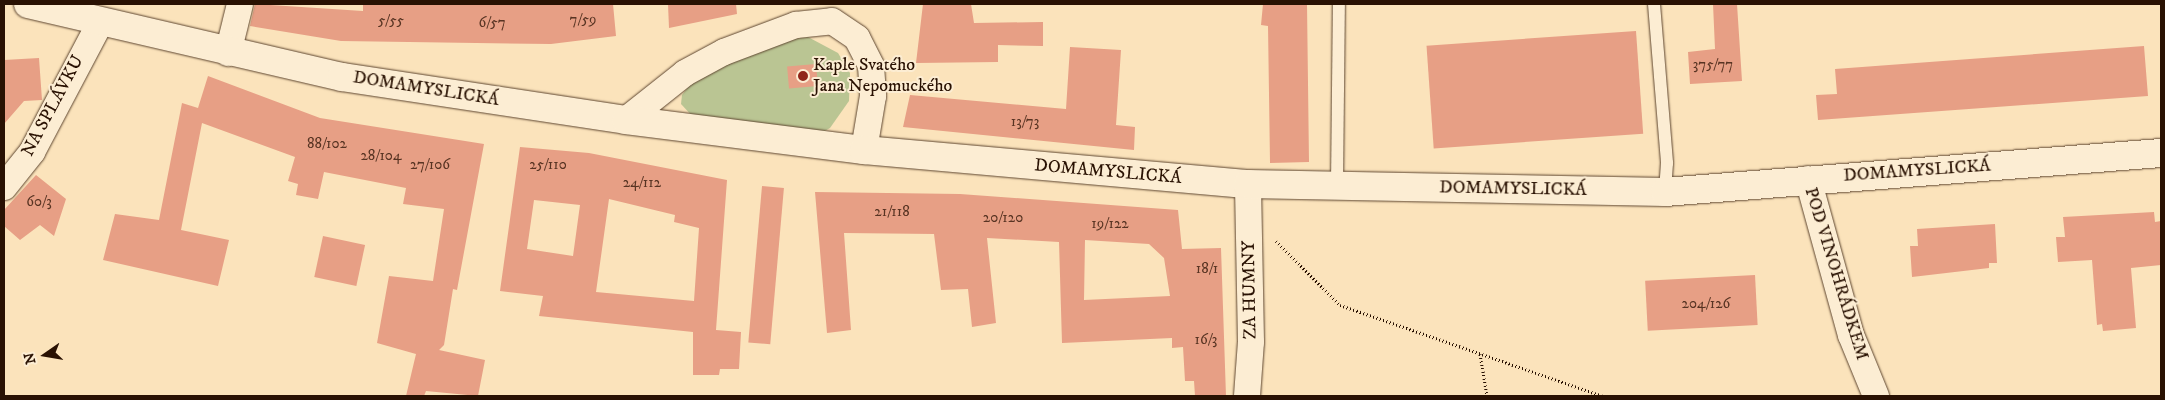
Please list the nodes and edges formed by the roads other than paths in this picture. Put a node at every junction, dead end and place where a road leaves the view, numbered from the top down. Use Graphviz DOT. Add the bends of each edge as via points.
graph roads {
  1 [pos="28,4"];
  2 [pos="240,4"];
  3 [pos="1339,4"];
  4 [pos="1654,4"];
  5 [pos="100,22"];
  6 [pos="228,52"];
  7 [pos="626,120"];
  8 [pos="864,150"];
  9 [pos="2161,153"];
  10 [pos="1808,179"];
  11 [pos="1248,184"];
  12 [pos="1337,185"];
  13 [pos="4,187"];
  14 [pos="1665,192"];
  15 [pos="1247,396"];
  16 [pos="1876,396"];
  1 -- 5 [label="street, DOMAMYSLICKÁ"];
  2 -- 6 [label="street"];
  3 -- 12 [label="lane"];
  4 -- 14 [label="lane" via="1667,163"];
  5 -- 6 [label="street, DOMAMYSLICKÁ"];
  5 -- 13 [label="street, NA SPLÁVKU" via="32,152"];
  6 -- 7 [label="street, DOMAMYSLICKÁ" via="342,77"];
  7 -- 8 [label="street, DOMAMYSLICKÁ"];
  7 -- 8 [label="street" via="670,84 724,52 796,25 832,21 857,38 871,66 873,96"];
  8 -- 11 [label="street, DOMAMYSLICKÁ"];
  9 -- 10 [label="street, DOMAMYSLICKÁ"];
  10 -- 14 [label="street, DOMAMYSLICKÁ"];
  10 -- 16 [label="street, POD VINOHRÁDKEM" via="1851,335"];
  11 -- 12 [label="street, DOMAMYSLICKÁ"];
  11 -- 15 [label="street, ZA HUMNY"];
  12 -- 14 [label="street, DOMAMYSLICKÁ"];
}
